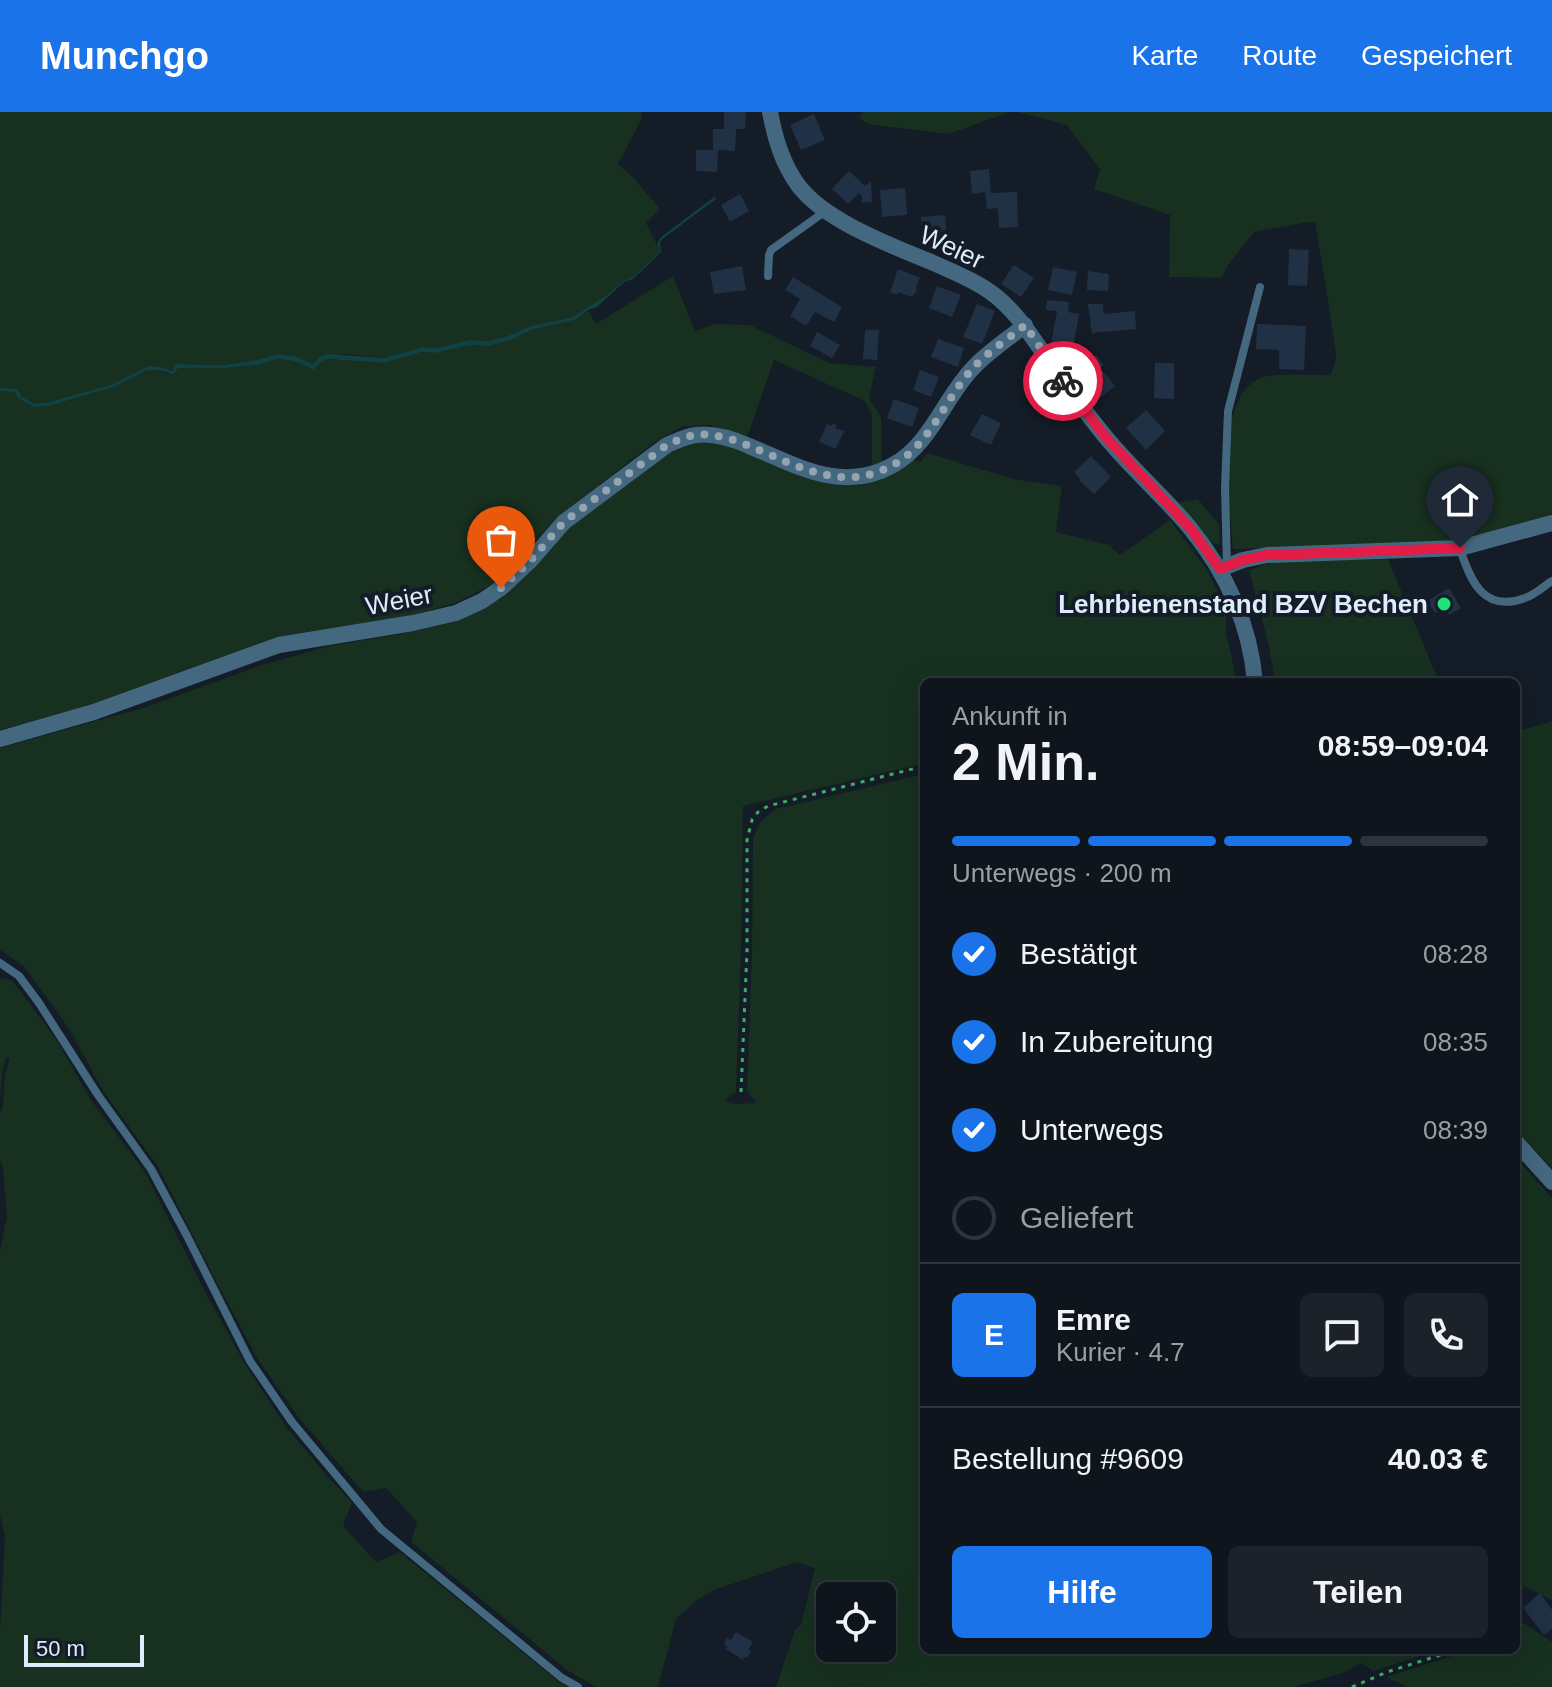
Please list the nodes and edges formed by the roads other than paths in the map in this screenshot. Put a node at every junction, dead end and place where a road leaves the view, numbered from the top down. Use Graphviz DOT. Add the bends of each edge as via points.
graph roads {
  1 [pos="770,112"];
  2 [pos="827,210"];
  3 [pos="768,276"];
  4 [pos="1260,287"];
  5 [pos="1025,325"];
  6 [pos="1552,523"];
  7 [pos="1460,548"];
  8 [pos="1223,567"];
  9 [pos="1552,581"];
  10 [pos="1254,678"];
  11 [pos="0,739"];
  12 [pos="0,963"];
  13 [pos="1520,1146"];
  14 [pos="1552,1182"];
  15 [pos="578,1687"];
  1 -- 2 [label="street, Weier" via="784,161 799,186"];
  2 -- 3 [label="lane" via="771,250"];
  2 -- 5 [label="street, Weier" via="978,284"];
  4 -- 8 [label="lane" via="1228,411"];
  5 -- 8 [label="street, Weier" via="1103,434"];
  5 -- 11 [label="street, Weier" via="974,368 913,451 872,475 849,479 811,472 733,439 681,438 564,522 501,588 456,613 279,645 94,712"];
  6 -- 7 [label="street"];
  7 -- 8 [label="street" via="1267,555"];
  7 -- 9 [label="lane" via="1472,582 1488,599 1527,598"];
  8 -- 10 [label="street, Weier" via="1245,630"];
  12 -- 15 [label="lane" via="19,976 39,1003 151,1169 250,1361 292,1422 381,1529"];
  13 -- 14 [label="street"];
}
